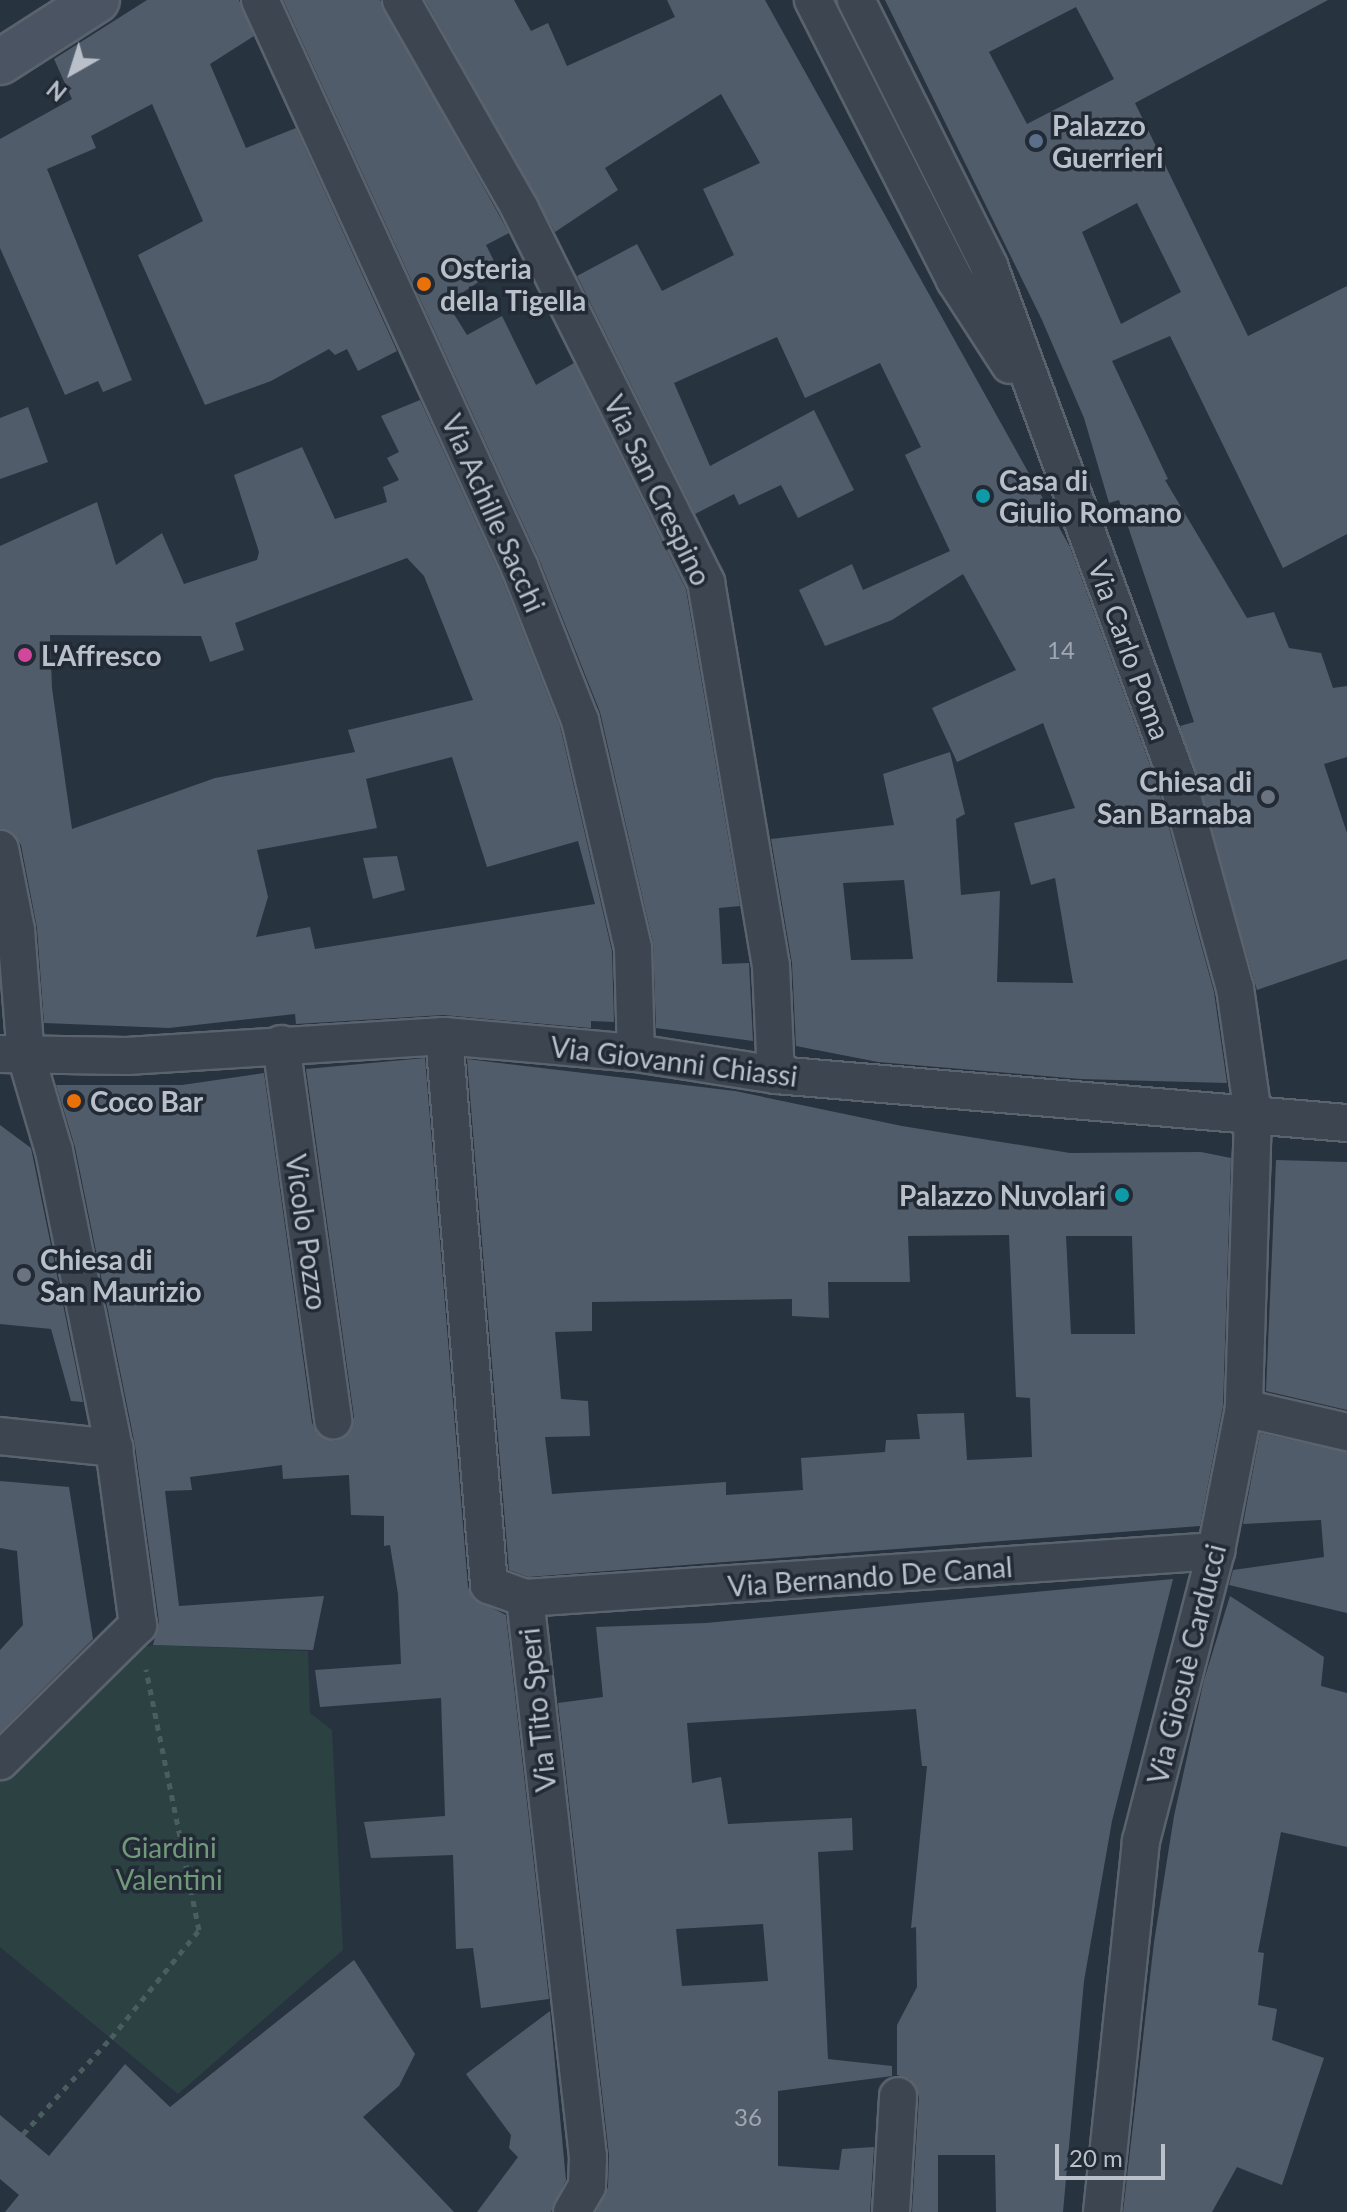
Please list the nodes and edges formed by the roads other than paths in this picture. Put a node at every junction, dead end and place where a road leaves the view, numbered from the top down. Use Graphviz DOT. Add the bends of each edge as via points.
graph roads {
  1 [pos="97,0"];
  2 [pos="260,0"];
  3 [pos="401,0"];
  4 [pos="813,0"];
  5 [pos="856,0"];
  6 [pos="0,62"];
  7 [pos="1048,424"];
  8 [pos="0,849"];
  9 [pos="444,1036"];
  10 [pos="281,1044"];
  11 [pos="636,1053"];
  12 [pos="13,1055"];
  13 [pos="776,1075"];
  14 [pos="1253,1115"];
  15 [pos="1347,1123"];
  16 [pos="1244,1408"];
  17 [pos="333,1420"];
  18 [pos="1347,1432"];
  19 [pos="0,1436"];
  20 [pos="114,1448"];
  21 [pos="1216,1551"];
  22 [pos="525,1598"];
  23 [pos="0,1761"];
  24 [pos="898,2096"];
  25 [pos="572,2212"];
  26 [pos="891,2212"];
  27 [pos="1102,2212"];
  1 -- 6 [label="street"];
  2 -- 11 [label="street, Via Achille Sacchi" via="520,568 580,720 633,948"];
  3 -- 13 [label="street, Via San Crespino" via="520,209 706,582 771,966"];
  4 -- 7 [label="street, Via Carlo Poma" via="955,280"];
  5 -- 7 [label="street, Via Carlo Poma" via="989,266"];
  7 -- 14 [label="street, Via Carlo Poma" via="1177,778 1235,988"];
  8 -- 12 [label="street" via="16,930"];
  9 -- 10 [label="street, Via Giovanni Chiassi"];
  9 -- 11 [label="street, Via Giovanni Chiassi"];
  9 -- 22 [label="street, Via Tito Speri" via="489,1585"];
  10 -- 12 [label="street, Via Giovanni Chiassi" via="127,1056"];
  10 -- 17 [label="street, Vicolo Pozzo"];
  11 -- 13 [label="street, Via Giovanni Chiassi"];
  12 -- 20 [label="street" via="54,1151"];
  13 -- 14 [label="street, Via Giovanni Chiassi"];
  14 -- 15 [label="street, Via Giovanni Chiassi"];
  14 -- 16 [label="street, Via Giosuè Carducci"];
  16 -- 18 [label="street"];
  16 -- 21 [label="street, Via Giosuè Carducci"];
  19 -- 20 [label="street"];
  20 -- 23 [label="street" via="138,1625"];
  21 -- 22 [label="street, Via Bernando De Canal"];
  21 -- 27 [label="street, Via Giosuè Carducci" via="1141,1841"];
  22 -- 25 [label="street, Via Tito Speri" via="588,2157 587,2186"];
  24 -- 26 [label="street"];
}
